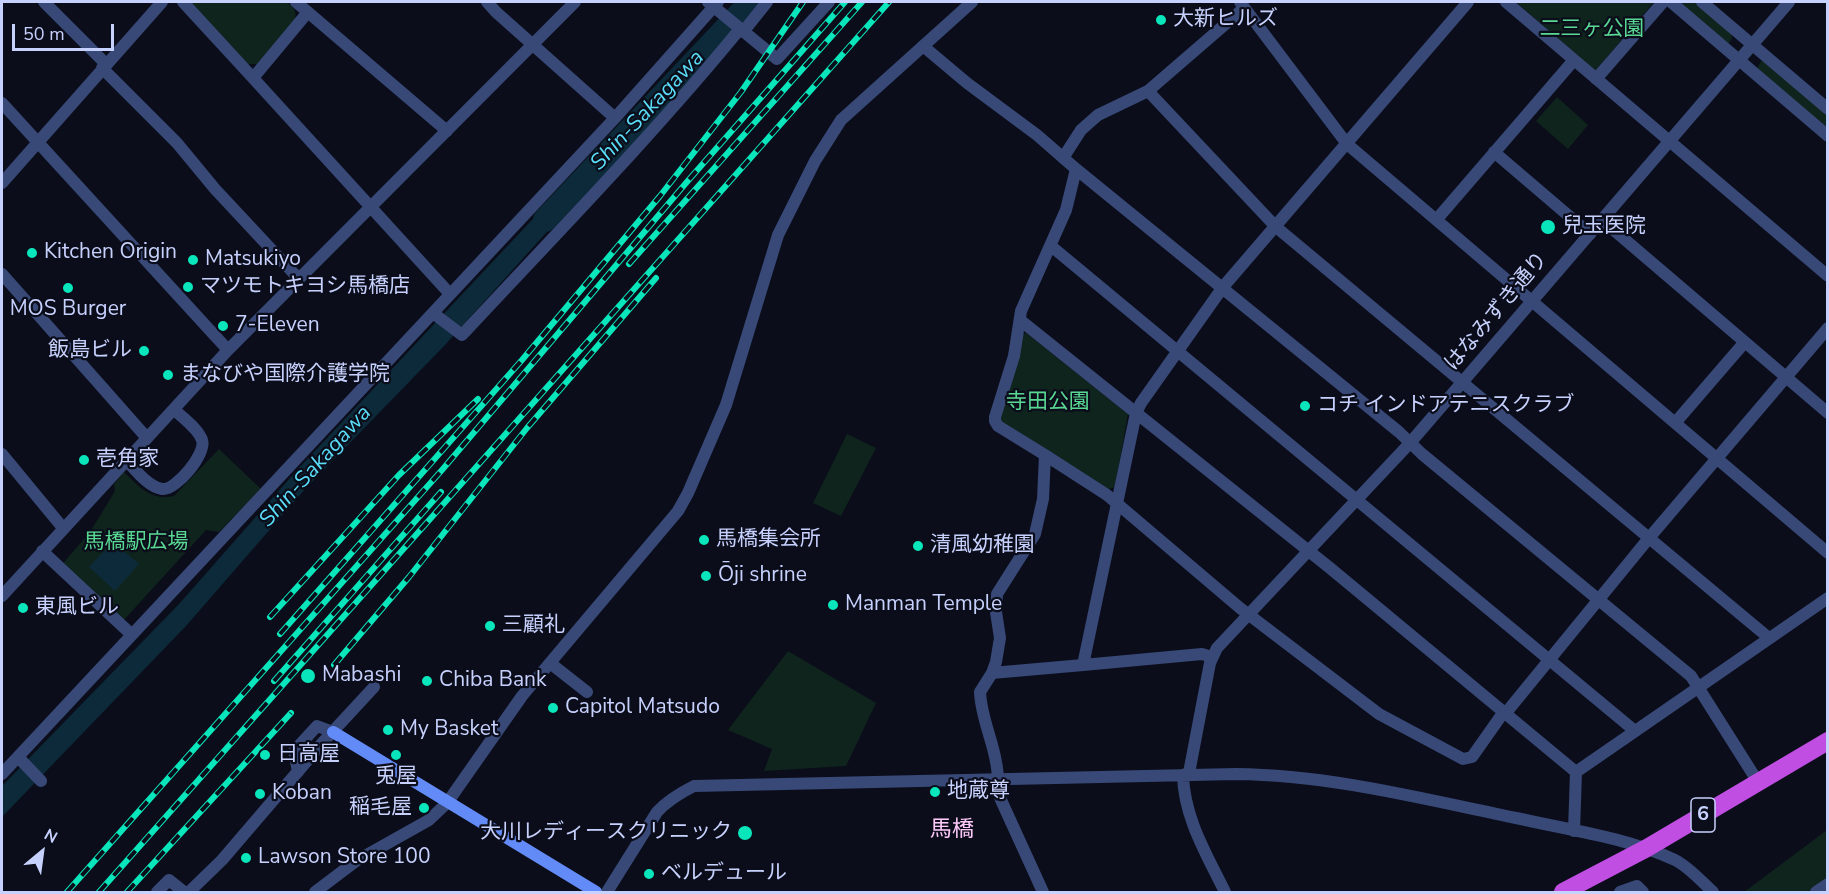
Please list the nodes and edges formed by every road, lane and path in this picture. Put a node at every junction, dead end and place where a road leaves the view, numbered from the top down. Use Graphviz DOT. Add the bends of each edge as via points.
graph roads {
  1 [pos="44,2"];
  2 [pos="162,2"];
  3 [pos="183,2"];
  4 [pos="296,2"];
  5 [pos="487,2"];
  6 [pos="575,2"];
  7 [pos="767,2"];
  8 [pos="829,2"];
  9 [pos="972,2"];
  10 [pos="1468,2"];
  11 [pos="1506,2"];
  12 [pos="1663,2"];
  13 [pos="1671,2"];
  14 [pos="1702,2"];
  15 [pos="1789,2"];
  16 [pos="1242,5"];
  17 [pos="714,6"];
  18 [pos="308,12"];
  19 [pos="741,31"];
  20 [pos="533,44"];
  21 [pos="1753,45"];
  22 [pos="923,46"];
  23 [pos="1574,60"];
  24 [pos="1740,61"];
  25 [pos="104,66"];
  26 [pos="253,78"];
  27 [pos="1596,79"];
  28 [pos="1148,91"];
  29 [pos="2,103"];
  30 [pos="1827,109"];
  31 [pos="615,118"];
  32 [pos="447,131"];
  33 [pos="1827,136"];
  34 [pos="1669,141"];
  35 [pos="37,143"];
  36 [pos="1347,144"];
  37 [pos="1494,152"];
  38 [pos="1063,158"];
  39 [pos="1076,169"];
  40 [pos="2,183"];
  41 [pos="370,208"];
  42 [pos="1437,219"];
  43 [pos="1602,220"];
  44 [pos="1276,227"];
  45 [pos="1590,234"];
  46 [pos="1051,246"];
  47 [pos="2,274"];
  48 [pos="1827,276"];
  49 [pos="299,279"];
  50 [pos="1223,287"];
  51 [pos="450,294"];
  52 [pos="1533,301"];
  53 [pos="433,313"];
  54 [pos="1020,320"];
  55 [pos="1827,328"];
  56 [pos="1744,343"];
  57 [pos="228,350"];
  58 [pos="1177,351"];
  59 [pos="1786,378"];
  60 [pos="1462,384"];
  61 [pos="174,409"];
  62 [pos="1136,413"];
  63 [pos="1827,413"];
  64 [pos="1675,423"];
  65 [pos="147,438"];
  66 [pos="1410,443"];
  67 [pos="2,454"];
  68 [pos="1045,455"];
  69 [pos="1717,458"];
  70 [pos="126,460"];
  71 [pos="1357,500"];
  72 [pos="1117,505"];
  73 [pos="63,528"];
  74 [pos="1649,538"];
  75 [pos="42,551"];
  76 [pos="1309,552"];
  77 [pos="1827,553"];
  78 [pos="2,596"];
  79 [pos="1827,598"];
  80 [pos="1598,600"];
  81 [pos="1249,614"];
  82 [pos="132,635"];
  83 [pos="1769,638"];
  84 [pos="1212,657"];
  85 [pos="1548,659"];
  86 [pos="550,663"];
  87 [pos="1083,664"];
  88 [pos="992,672"];
  89 [pos="374,687"];
  90 [pos="1700,688"];
  91 [pos="587,692"];
  92 [pos="1504,714"];
  93 [pos="1635,731"];
  94 [pos="333,732"];
  95 [pos="1827,741"];
  96 [pos="18,757"];
  97 [pos="1576,772"];
  98 [pos="2,774"];
  99 [pos="1187,774"];
  100 [pos="997,778"];
  101 [pos="41,781"];
  102 [pos="1758,782"];
  103 [pos="447,803"];
  104 [pos="1574,831"];
  105 [pos="1647,848"];
  106 [pos="1827,884"];
  107 [pos="157,892"];
  108 [pos="184,892"];
  109 [pos="189,892"];
  110 [pos="315,892"];
  111 [pos="596,892"];
  112 [pos="607,892"];
  113 [pos="1043,892"];
  114 [pos="1225,892"];
  115 [pos="1563,892"];
  116 [pos="1620,892"];
  117 [pos="1643,892"];
  118 [pos="1713,892"];
  119 [pos="1816,892"];
  1 -- 25 [label="street"];
  2 -- 25 [label="street"];
  3 -- 26 [label="street"];
  4 -- 18 [label="street"];
  5 -- 20 [label="street"];
  6 -- 20 [label="street"];
  7 -- 19 [label="street"];
  8 -- 19 [label="street" via="777,59"];
  9 -- 22 [label="street"];
  10 -- 36 [label="street"];
  11 -- 23 [label="street"];
  12 -- 27 [label="street"];
  13 -- 24 [label="street"];
  14 -- 21 [label="street"];
  15 -- 21 [label="street, はなみずき通り"];
  16 -- 28 [label="street"];
  16 -- 36 [label="street"];
  17 -- 19 [label="street"];
  17 -- 31 [label="street"];
  18 -- 26 [label="street"];
  18 -- 32 [label="street"];
  19 -- 53 [label="street" via="612,176 462,335"];
  20 -- 31 [label="street"];
  20 -- 32 [label="street"];
  21 -- 24 [label="street, はなみずき通り"];
  21 -- 30 [label="street"];
  22 -- 38 [label="street"];
  22 -- 86 [label="street" via="841,120 826,141 778,235 726,405 688,493 668,525"];
  23 -- 27 [label="street"];
  23 -- 37 [label="street"];
  24 -- 33 [label="street"];
  24 -- 34 [label="street, はなみずき通り"];
  25 -- 35 [label="street"];
  25 -- 49 [label="street"];
  26 -- 41 [label="street"];
  27 -- 34 [label="street"];
  28 -- 38 [label="street" via="1098,115"];
  28 -- 44 [label="street"];
  29 -- 35 [label="street"];
  31 -- 51 [label="street"];
  32 -- 41 [label="street"];
  34 -- 43 [label="street, はなみずき通り"];
  34 -- 48 [label="street"];
  35 -- 40 [label="street"];
  35 -- 57 [label="street"];
  36 -- 42 [label="street"];
  36 -- 44 [label="street"];
  37 -- 42 [label="street"];
  37 -- 45 [label="street"];
  38 -- 39 [label="street"];
  39 -- 46 [label="street" via="1066,210"];
  39 -- 50 [label="street"];
  41 -- 49 [label="street"];
  41 -- 51 [label="street"];
  42 -- 52 [label="street"];
  43 -- 45 [label="street, はなみずき通り"];
  43 -- 56 [label="street"];
  44 -- 50 [label="street"];
  44 -- 60 [label="street"];
  45 -- 52 [label="street, はなみずき通り"];
  46 -- 54 [label="street"];
  46 -- 58 [label="street"];
  47 -- 65 [label="street"];
  49 -- 57 [label="street"];
  50 -- 58 [label="street"];
  50 -- 66 [label="street"];
  51 -- 53 [label="street"];
  52 -- 60 [label="street, はなみずき通り"];
  52 -- 64 [label="street"];
  53 -- 82 [label="street"];
  54 -- 62 [label="street"];
  54 -- 68 [label="street" via="1014,356 994,421"];
  55 -- 59 [label="street"];
  56 -- 59 [label="street"];
  56 -- 64 [label="street"];
  57 -- 61 [label="street"];
  58 -- 62 [label="street"];
  58 -- 71 [label="street"];
  59 -- 63 [label="street"];
  59 -- 69 [label="street"];
  60 -- 66 [label="street, はなみずき通り"];
  60 -- 74 [label="street"];
  61 -- 65 [label="street"];
  61 -- 70 [label="street" via="203,442 199,457 174,486 154,486"];
  62 -- 72 [label="street"];
  62 -- 76 [label="street"];
  64 -- 69 [label="street"];
  65 -- 70 [label="street"];
  66 -- 71 [label="street, はなみずき通り"];
  66 -- 80 [label="street"];
  67 -- 73 [label="street"];
  68 -- 72 [label="street"];
  68 -- 88 [label="street" via="1043,499 1035,534 997,594 1000,638"];
  69 -- 74 [label="street"];
  69 -- 77 [label="street"];
  70 -- 73 [label="street"];
  71 -- 76 [label="street, はなみずき通り"];
  71 -- 85 [label="street"];
  72 -- 81 [label="street"];
  72 -- 87 [label="street"];
  73 -- 75 [label="street"];
  74 -- 80 [label="street"];
  74 -- 83 [label="street"];
  75 -- 78 [label="street"];
  75 -- 82 [label="street"];
  76 -- 81 [label="street, はなみずき通り"];
  76 -- 92 [label="street"];
  79 -- 83 [label="street"];
  80 -- 85 [label="street"];
  80 -- 90 [label="street" via="1691,676"];
  81 -- 84 [label="street, はなみずき通り"];
  81 -- 92 [label="street" via="1379,714 1464,759 1472,757"];
  82 -- 96 [label="street"];
  83 -- 90 [label="street"];
  84 -- 87 [label="street" via="1202,654"];
  84 -- 99 [label="street, はなみずき通り"];
  85 -- 92 [label="street"];
  85 -- 93 [label="street"];
  86 -- 91 [label="street"];
  86 -- 103 [label="street"];
  87 -- 88 [label="street"];
  88 -- 100 [label="street" via="980,692"];
  89 -- 94 [label="street"];
  90 -- 93 [label="street"];
  90 -- 102 [label="street"];
  92 -- 97 [label="street"];
  93 -- 97 [label="street"];
  94 -- 103 [label="main road"];
  94 -- 109 [label="street" via="222,860"];
  95 -- 102 [label="highway, 6"];
  96 -- 98 [label="street"];
  96 -- 101 [label="street"];
  97 -- 104 [label="street"];
  99 -- 100 [label="street"];
  99 -- 104 [label="street" via="1262,774 1324,780"];
  99 -- 114 [label="street, はなみずき通り" via="1183,775 1183,789 1191,823"];
  100 -- 112 [label="street" via="694,786 657,812"];
  100 -- 113 [label="street" via="1001,800"];
  102 -- 105 [label="highway, 6"];
  103 -- 110 [label="street" via="429,820 356,861"];
  103 -- 111 [label="main road"];
  104 -- 105 [label="street"];
  105 -- 115 [label="highway, 6"];
  105 -- 118 [label="street" via="1677,861"];
  106 -- 119 [label="street"];
  107 -- 108 [label="street" via="169,880"];
  116 -- 117 [label="street" via="1637,886"];
}
